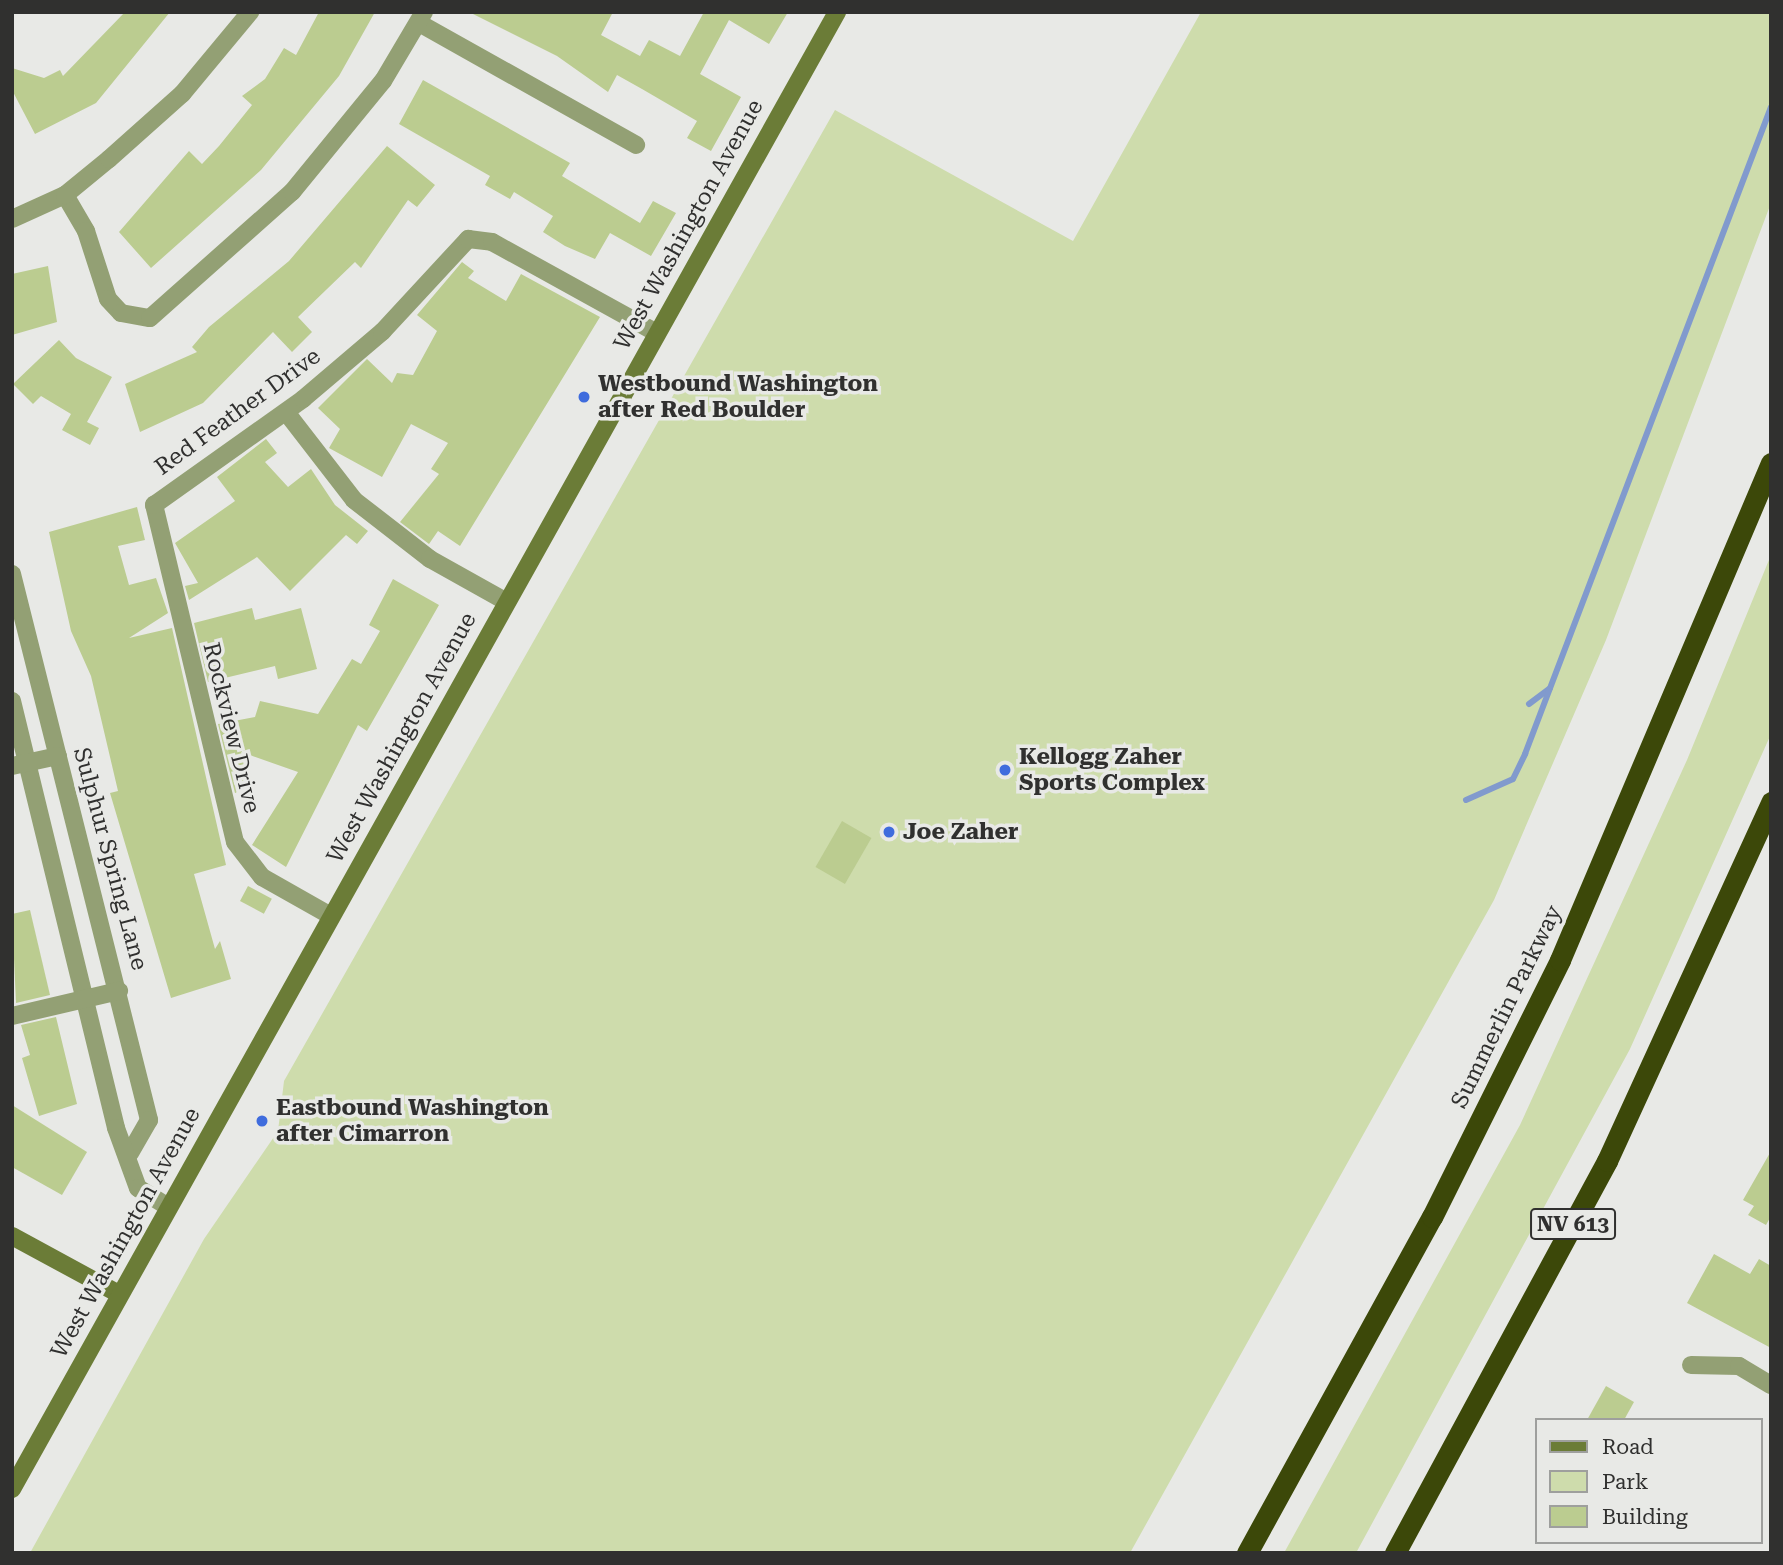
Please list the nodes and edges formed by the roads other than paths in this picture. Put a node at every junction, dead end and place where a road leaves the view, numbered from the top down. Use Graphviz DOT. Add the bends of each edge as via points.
graph roads {
  1 [pos="250,12"];
  2 [pos="837,12"];
  3 [pos="422,18"];
  4 [pos="636,145"];
  5 [pos="65,195"];
  6 [pos="12,219"];
  7 [pos="657,333"];
  8 [pos="286,412"];
  9 [pos="1771,463"];
  10 [pos="154,505"];
  11 [pos="12,574"];
  12 [pos="507,602"];
  13 [pos="12,701"];
  14 [pos="58,756"];
  15 [pos="20,765"];
  16 [pos="1771,802"];
  17 [pos="1771,822"];
  18 [pos="1735,888"];
  19 [pos="331,916"];
  20 [pos="119,991"];
  21 [pos="85,999"];
  22 [pos="12,1016"];
  23 [pos="130,1153"];
  24 [pos="169,1207"];
  25 [pos="12,1236"];
  26 [pos="120,1294"];
  27 [pos="1692,1365"];
  28 [pos="1771,1385"];
  29 [pos="12,1489"];
  30 [pos="1247,1553"];
  31 [pos="1395,1553"];
  1 -- 5 [label="street" via="182,94"];
  2 -- 7 [label="main road, West Washington Avenue"];
  3 -- 4 [label="street"];
  3 -- 5 [label="street" via="351,125 292,192 150,318 121,313 108,299 86,231"];
  5 -- 6 [label="street"];
  7 -- 8 [label="street, Red Feather Drive" via="492,242 468,239 382,331"];
  7 -- 12 [label="main road, West Washington Avenue"];
  8 -- 10 [label="street, Red Feather Drive"];
  8 -- 12 [label="street" via="354,500 430,559"];
  9 -- 30 [label="highway, Summerlin Parkway" via="1560,960 1432,1217"];
  10 -- 19 [label="street, Rockview Drive" via="235,842 262,877"];
  11 -- 14 [label="street, Sulphur Spring Lane"];
  12 -- 19 [label="main road, West Washington Avenue"];
  13 -- 15 [label="street"];
  14 -- 15 [label="street"];
  14 -- 20 [label="street, Sulphur Spring Lane"];
  15 -- 21 [label="street"];
  16 -- 18 [label="highway, NV 613"];
  17 -- 18 [label="highway"];
  18 -- 31 [label="highway, NV 613" via="1606,1161"];
  19 -- 24 [label="main road, West Washington Avenue"];
  20 -- 21 [label="street"];
  20 -- 23 [label="street, Sulphur Spring Lane" via="149,1120"];
  21 -- 22 [label="street"];
  21 -- 23 [label="street" via="116,1128"];
  23 -- 24 [label="street" via="138,1188"];
  24 -- 26 [label="main road, West Washington Avenue"];
  25 -- 26 [label="main road"];
  26 -- 29 [label="main road, West Washington Avenue"];
  27 -- 28 [label="street" via="1739,1366"];
}
